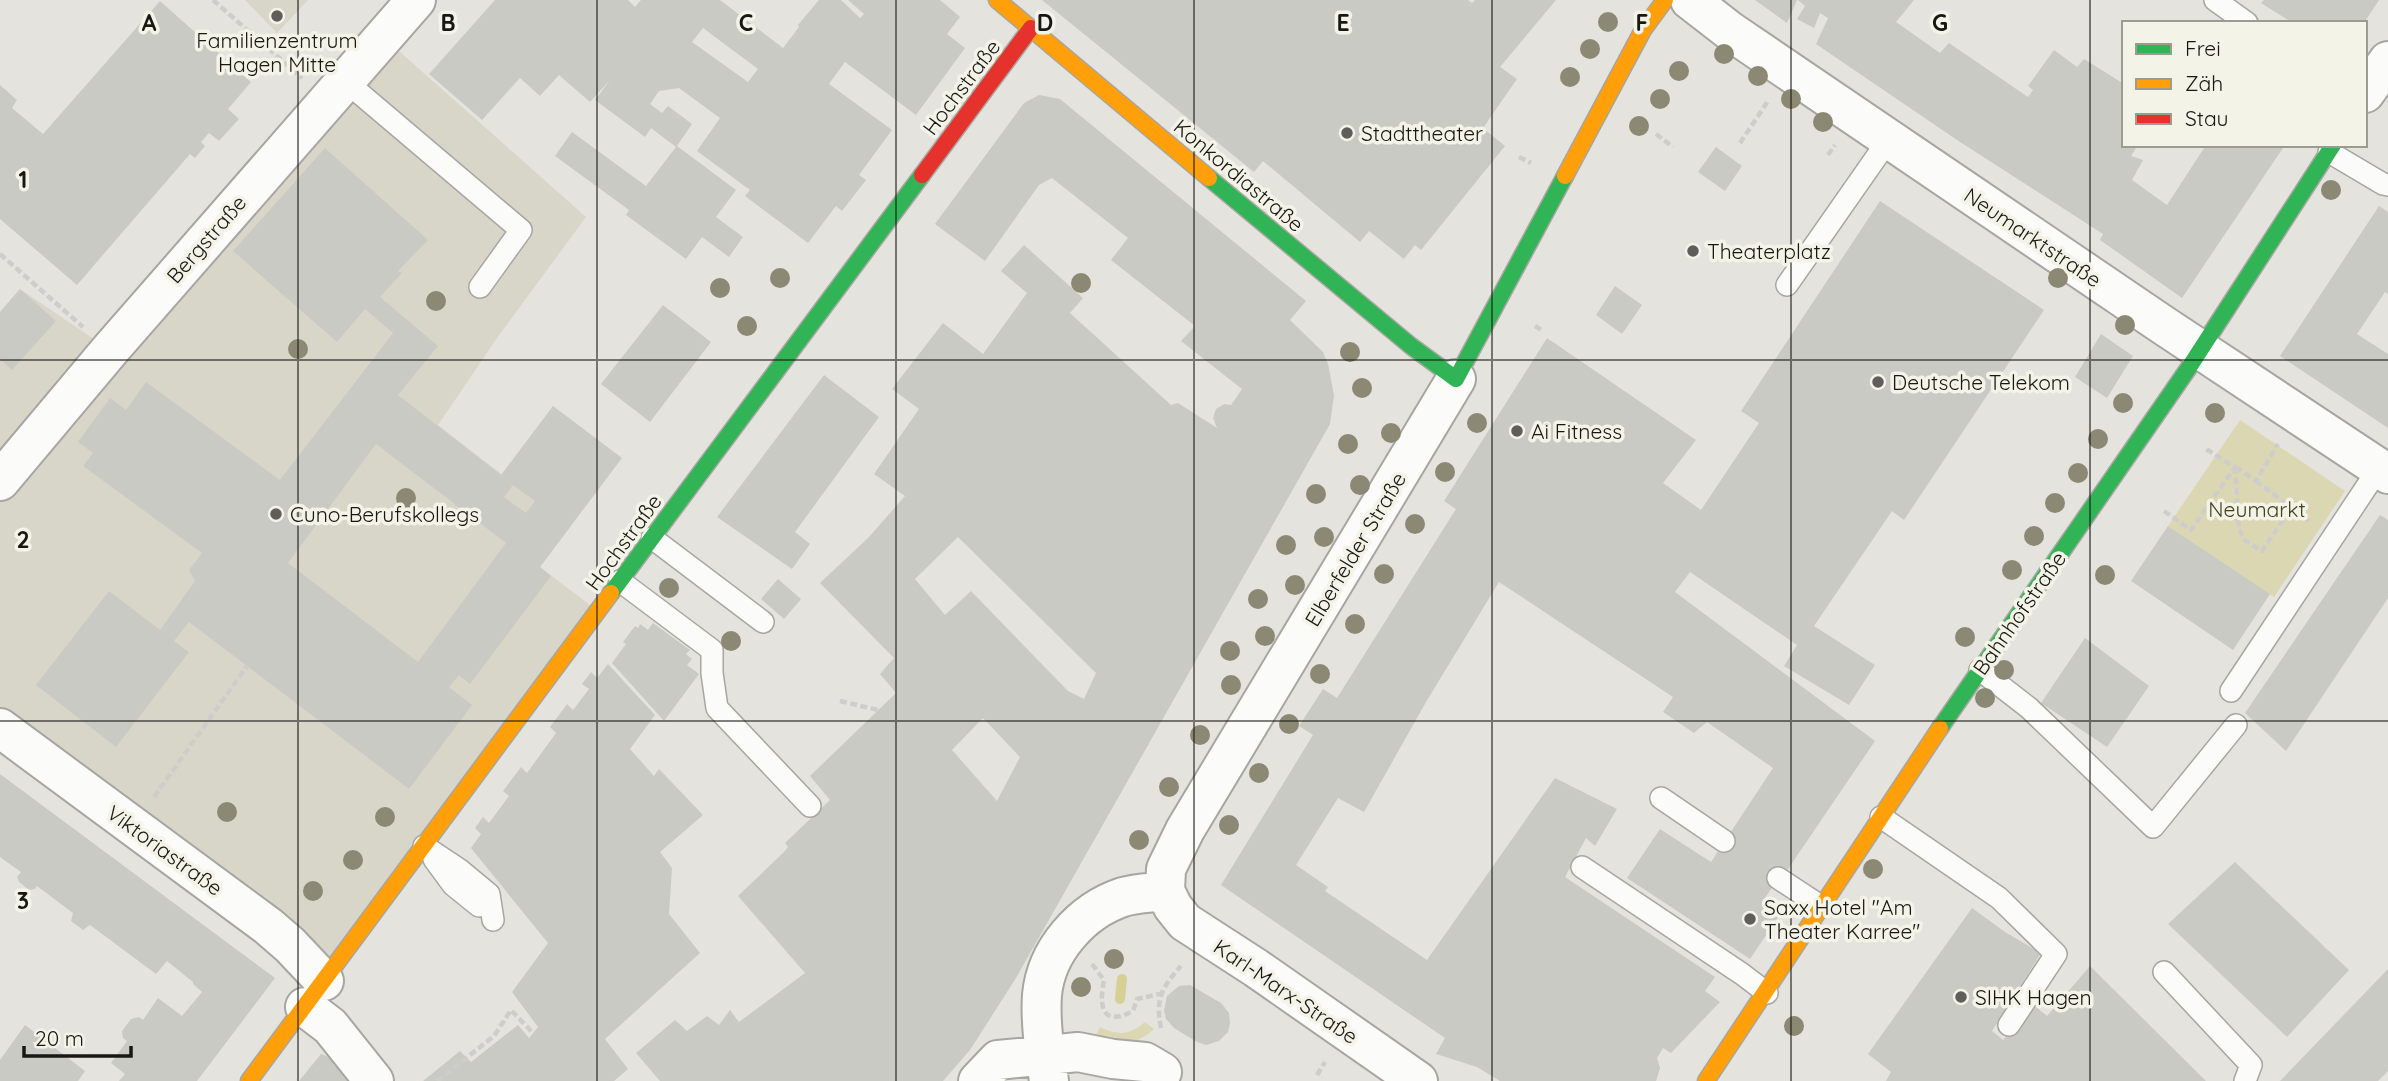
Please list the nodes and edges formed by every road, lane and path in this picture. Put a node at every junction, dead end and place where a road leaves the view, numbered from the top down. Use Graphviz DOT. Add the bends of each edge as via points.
graph roads {
  1 [pos="213,0"];
  2 [pos="415,0"];
  3 [pos="998,0"];
  4 [pos="1665,0"];
  5 [pos="1690,0"];
  6 [pos="2215,0"];
  7 [pos="2244,21"];
  8 [pos="1031,28"];
  9 [pos="2388,61"];
  10 [pos="336,90"];
  11 [pos="2367,90"];
  12 [pos="1766,106"];
  13 [pos="1656,134"];
  14 [pos="1889,139"];
  15 [pos="1740,144"];
  16 [pos="1835,145"];
  17 [pos="1673,148"];
  18 [pos="2331,148"];
  19 [pos="1828,155"];
  20 [pos="2386,191"];
  21 [pos="0,254"];
  22 [pos="1787,285"];
  23 [pos="480,287"];
  24 [pos="1535,326"];
  25 [pos="1543,331"];
  26 [pos="2199,349"];
  27 [pos="110,350"];
  28 [pos="1456,379"];
  29 [pos="2283,436"];
  30 [pos="2206,449"];
  31 [pos="2235,467"];
  32 [pos="2384,471"];
  33 [pos="0,481"];
  34 [pos="2256,481"];
  35 [pos="2291,508"];
  36 [pos="2164,511"];
  37 [pos="2312,523"];
  38 [pos="652,538"];
  39 [pos="620,581"];
  40 [pos="763,622"];
  41 [pos="247,666"];
  42 [pos="1980,670"];
  43 [pos="2231,691"];
  44 [pos="840,702"];
  45 [pos="878,710"];
  46 [pos="2236,725"];
  47 [pos="0,728"];
  48 [pos="1661,798"];
  49 [pos="810,806"];
  50 [pos="1881,817"];
  51 [pos="133,826"];
  52 [pos="1724,841"];
  53 [pos="424,846"];
  54 [pos="1582,867"];
  55 [pos="1778,878"];
  56 [pos="1165,891"];
  57 [pos="1822,907"];
  58 [pos="486,913"];
  59 [pos="1064,941"];
  60 [pos="1181,966"];
  61 [pos="2164,972"];
  62 [pos="1767,993"];
  63 [pos="314,994"];
  64 [pos="1160,994"];
  65 [pos="2010,1025"];
  66 [pos="533,1033"];
  67 [pos="1326,1062"];
  68 [pos="1154,1067"];
  69 [pos="1047,1068"];
  70 [pos="1317,1075"];
  71 [pos="249,1081"];
  72 [pos="374,1081"];
  73 [pos="437,1081"];
  74 [pos="978,1081"];
  75 [pos="1418,1081"];
  76 [pos="1706,1081"];
  77 [pos="2245,1081"];
  1 -- 10 [label="path"];
  2 -- 10 [label="street, Bergstraße"];
  3 -- 8 [label="street, Konkordiastraße"];
  4 -- 28 [label="street, Elberfelder Straße" via="1643,30"];
  5 -- 14 [label="street, Neumarktstraße"];
  6 -- 7 [label="lane"];
  8 -- 28 [label="street, Konkordiastraße"];
  8 -- 38 [label="street, Hochstraße"];
  9 -- 11 [label="street"];
  10 -- 23 [label="lane" via="521,230"];
  10 -- 27 [label="street, Bergstraße"];
  12 -- 15 [label="path"];
  13 -- 17 [label="path"];
  14 -- 22 [label="lane"];
  14 -- 26 [label="street, Neumarktstraße"];
  16 -- 19 [label="path"];
  18 -- 20 [label="lane"];
  18 -- 26 [label="street, Bahnhofstraße"];
  21 -- 27 [label="path"];
  24 -- 25 [label="path"];
  26 -- 32 [label="street, Neumarktstraße"];
  26 -- 42 [label="street, Bahnhofstraße"];
  27 -- 33 [label="street, Bergstraße"];
  28 -- 56 [label="street, Elberfelder Straße" via="1185,830 1166,869"];
  29 -- 34 [label="path"];
  30 -- 31 [label="path"];
  31 -- 34 [label="path"];
  31 -- 35 [label="path" via="2243,539 2262,551"];
  31 -- 36 [label="path" via="2191,530"];
  32 -- 43 [label="lane, Neumarktstraße"];
  34 -- 35 [label="path"];
  35 -- 37 [label="path"];
  38 -- 39 [label="street, Hochstraße"];
  38 -- 40 [label="lane"];
  39 -- 49 [label="lane" via="712,650 717,708"];
  39 -- 53 [label="street, Hochstraße"];
  41 -- 51 [label="path"];
  42 -- 46 [label="lane" via="2029,708 2153,827"];
  42 -- 50 [label="street, Bahnhofstraße"];
  44 -- 45 [label="path"];
  47 -- 51 [label="street, Viktoriastraße"];
  48 -- 52 [label="lane"];
  50 -- 57 [label="street, Bahnhofstraße"];
  50 -- 65 [label="lane" via="1999,898 2056,954"];
  51 -- 63 [label="street, Viktoriastraße" via="290,945 304,962"];
  53 -- 58 [label="lane" via="453,885"];
  53 -- 63 [label="street, Hochstraße"];
  54 -- 62 [label="lane"];
  55 -- 57 [label="lane"];
  56 -- 59 [label="street" via="1125,897 1097,908"];
  56 -- 75 [label="street, Karl-Marx-Straße" via="1185,922"];
  57 -- 62 [label="street, Bahnhofstraße"];
  59 -- 64 [label="path" via="1104,980 1101,1004 1113,1016 1133,1012 1137,999"];
  59 -- 69 [label="street" via="1050,963 1042,996"];
  60 -- 64 [label="path"];
  61 -- 77 [label="lane" via="2251,1065"];
  62 -- 76 [label="street, Bahnhofstraße"];
  63 -- 71 [label="street, Hochstraße"];
  63 -- 72 [label="street, Viktoriastraße" via="330,1026"];
  64 -- 68 [label="path" via="1162,1030"];
  66 -- 73 [label="path" via="511,1010 494,1035"];
  67 -- 70 [label="path"];
  68 -- 69 [label="street" via="1078,1052"];
  69 -- 74 [label="street" via="998,1060"];
}
